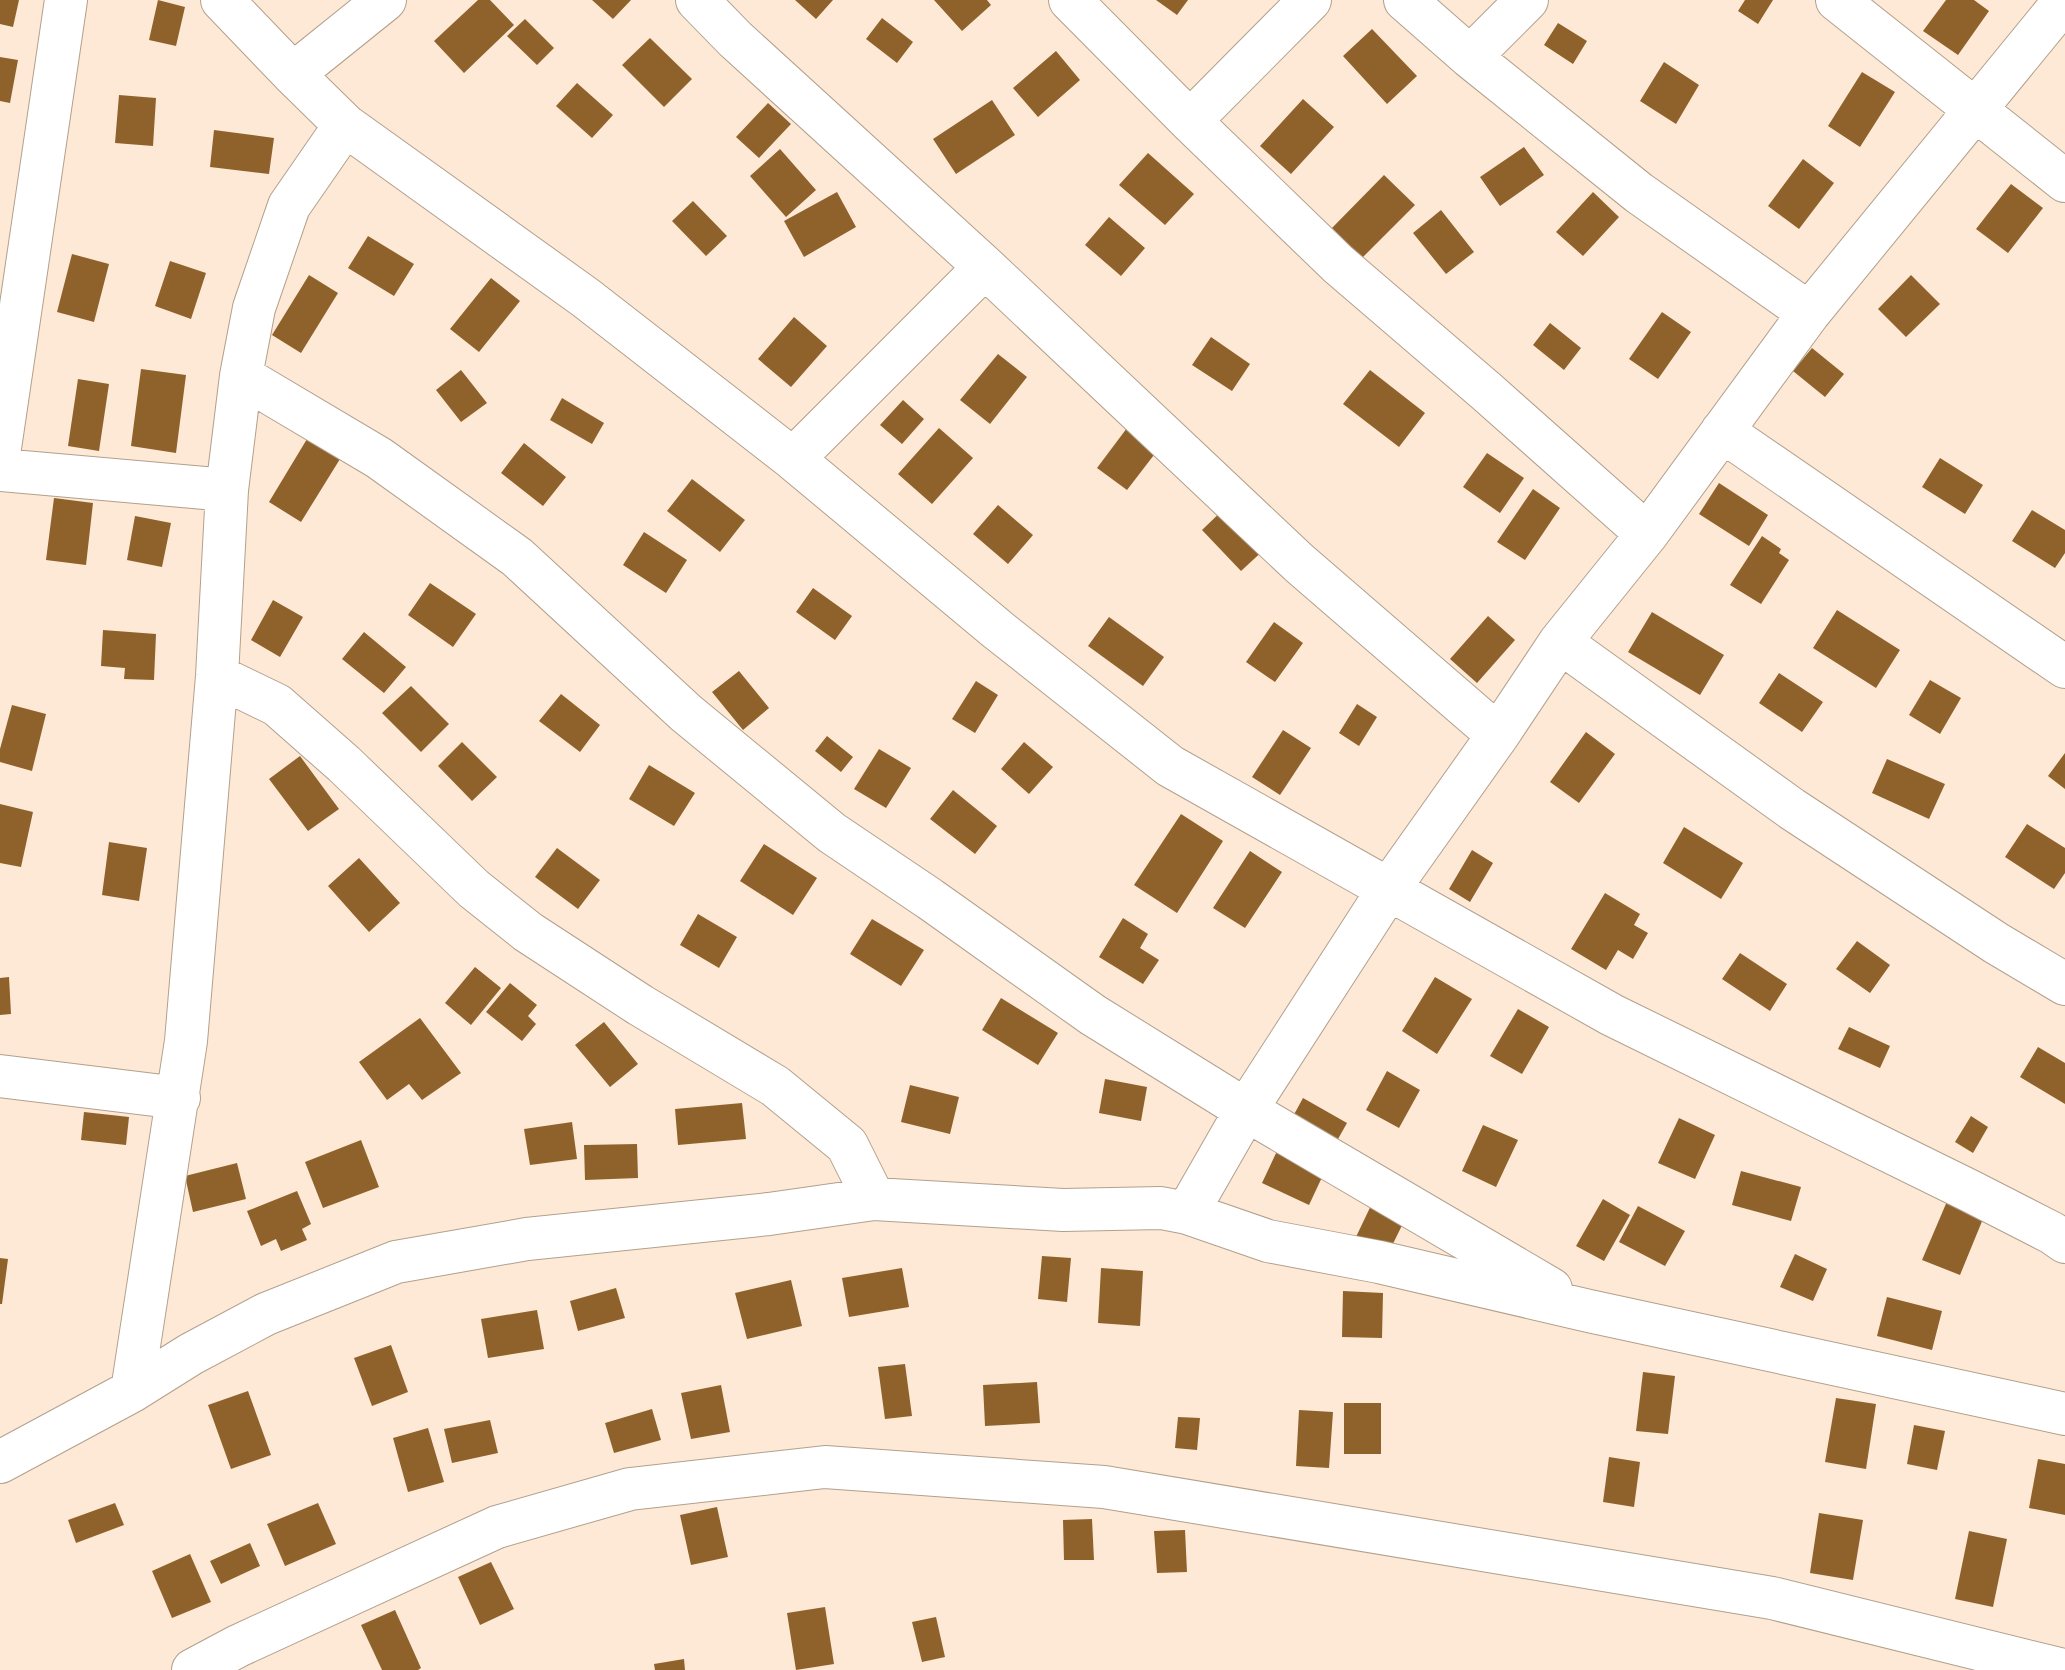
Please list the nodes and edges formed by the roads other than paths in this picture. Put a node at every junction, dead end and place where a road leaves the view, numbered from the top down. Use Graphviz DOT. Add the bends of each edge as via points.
graph roads {
  1 [pos="66,0"];
  2 [pos="222,0"];
  3 [pos="385,0"];
  4 [pos="697,0"];
  5 [pos="1070,0"];
  6 [pos="1310,0"];
  7 [pos="1405,0"];
  8 [pos="1527,0"];
  9 [pos="1837,0"];
  10 [pos="2065,0"];
  11 [pos="1470,57"];
  12 [pos="293,74"];
  13 [pos="1974,109"];
  14 [pos="1190,121"];
  15 [pos="345,125"];
  16 [pos="2065,181"];
  17 [pos="985,267"];
  18 [pos="1809,313"];
  19 [pos="241,376"];
  20 [pos="1722,431"];
  21 [pos="0,448"];
  22 [pos="793,459"];
  23 [pos="0,470"];
  24 [pos="227,490"];
  25 [pos="1647,534"];
  26 [pos="1560,642"];
  27 [pos="2065,667"];
  28 [pos="217,676"];
  29 [pos="1498,735"];
  30 [pos="1388,890"];
  31 [pos="2065,984"];
  32 [pos="0,1076"];
  33 [pos="179,1098"];
  34 [pos="1246,1110"];
  35 [pos="874,1199"];
  36 [pos="1187,1213"];
  37 [pos="2065,1242"];
  38 [pos="1589,1311"];
  39 [pos="132,1391"];
  40 [pos="2065,1414"];
  41 [pos="0,1462"];
  42 [pos="193,1670"];
  43 [pos="2063,1670"];
  1 -- 21 [label="street"];
  2 -- 12 [label="street"];
  3 -- 12 [label="street"];
  4 -- 17 [label="street"];
  5 -- 14 [label="street"];
  6 -- 14 [label="street"];
  7 -- 11 [label="street"];
  8 -- 11 [label="street"];
  9 -- 13 [label="street"];
  10 -- 13 [label="street"];
  11 -- 18 [label="street" via="1639,193"];
  12 -- 15 [label="street"];
  13 -- 16 [label="street"];
  13 -- 18 [label="street"];
  14 -- 25 [label="street" via="1338,264"];
  15 -- 19 [label="street" via="289,206 254,308"];
  15 -- 22 [label="street" via="586,298"];
  17 -- 22 [label="street"];
  17 -- 29 [label="street" via="1299,563"];
  18 -- 20 [label="street"];
  19 -- 24 [label="street"];
  19 -- 34 [label="street" via="379,458 517,557 686,713 832,833 1093,1015"];
  20 -- 25 [label="street"];
  20 -- 27 [label="street"];
  22 -- 30 [label="street" via="1170,766"];
  23 -- 24 [label="street"];
  24 -- 28 [label="street"];
  25 -- 26 [label="street"];
  26 -- 29 [label="street"];
  26 -- 31 [label="street" via="1792,809"];
  28 -- 33 [label="street"];
  28 -- 35 [label="street" via="277,705 474,889 528,932 775,1086 847,1145"];
  29 -- 30 [label="street"];
  30 -- 34 [label="street"];
  30 -- 37 [label="street" via="1612,1015"];
  32 -- 33 [label="street"];
  33 -- 39 [label="street"];
  34 -- 36 [label="street"];
  34 -- 38 [label="street"];
  35 -- 36 [label="street"];
  35 -- 39 [label="street" via="527,1239 396,1262 266,1314"];
  36 -- 38 [label="street" via="1268,1241"];
  38 -- 40 [label="street"];
  39 -- 41 [label="street"];
  42 -- 43 [label="street" via="497,1527 630,1489 825,1467 1104,1487 1772,1598"];
}
